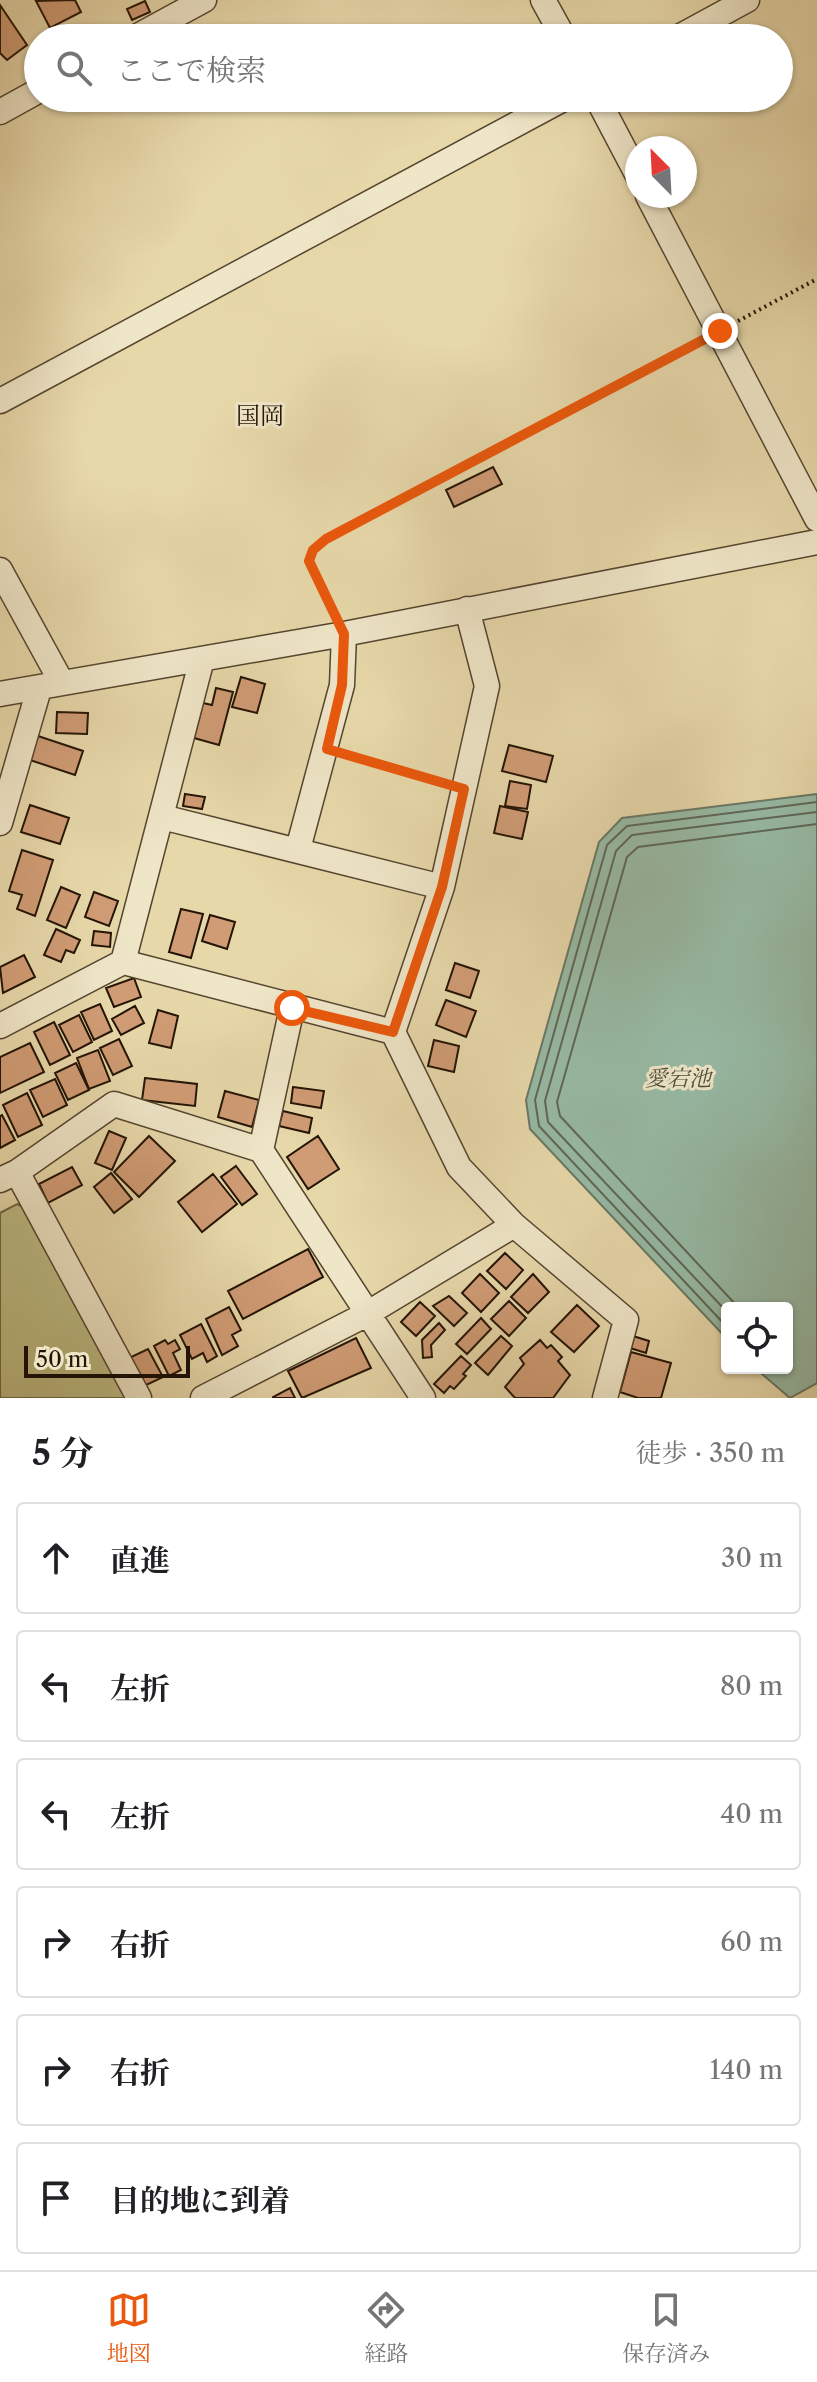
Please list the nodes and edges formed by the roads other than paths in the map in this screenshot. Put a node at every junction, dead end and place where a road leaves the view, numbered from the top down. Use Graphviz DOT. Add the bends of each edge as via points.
graph roads {
  1 [pos="204,0"];
  2 [pos="543,0"];
  3 [pos="747,0"];
  4 [pos="160,24"];
  5 [pos="556,24"];
  6 [pos="703,24"];
  7 [pos="24,99"];
  8 [pos="0,112"];
  9 [pos="539,112"];
  10 [pos="604,112"];
  11 [pos="625,151"];
  12 [pos="654,208"];
  13 [pos="0,401"];
  14 [pos="817,519"];
  15 [pos="817,542"];
  16 [pos="0,570"];
  17 [pos="467,609"];
  18 [pos="344,634"];
  19 [pos="202,659"];
  20 [pos="50,686"];
  21 [pos="0,694"];
  22 [pos="162,817"];
  23 [pos="0,823"];
  24 [pos="298,849"];
  25 [pos="442,887"];
  26 [pos="123,962"];
  27 [pos="292,1008"];
  28 [pos="0,1026"];
  29 [pos="393,1032"];
  30 [pos="261,1150"];
  31 [pos="8,1176"];
  32 [pos="514,1225"];
  33 [pos="365,1315"];
  34 [pos="139,1398"];
  35 [pos="203,1398"];
  36 [pos="423,1398"];
  37 [pos="605,1398"];
  1 -- 4 [label="street"];
  2 -- 5 [label="street"];
  3 -- 6 [label="street"];
  7 -- 8 [label="street"];
  9 -- 13 [label="street"];
  10 -- 11 [label="street"];
  12 -- 14 [label="street"];
  15 -- 17 [label="street"];
  16 -- 20 [label="street"];
  17 -- 18 [label="street"];
  17 -- 25 [label="street" via="487,686"];
  18 -- 19 [label="street"];
  18 -- 24 [label="street" via="342,685"];
  19 -- 20 [label="street"];
  19 -- 22 [label="street"];
  20 -- 21 [label="street"];
  20 -- 23 [label="street"];
  22 -- 24 [label="street"];
  22 -- 26 [label="street"];
  24 -- 25 [label="street"];
  25 -- 29 [label="street"];
  26 -- 27 [label="street"];
  26 -- 28 [label="street"];
  27 -- 29 [label="street"];
  27 -- 30 [label="street"];
  29 -- 32 [label="street" via="459,1167"];
  30 -- 31 [label="street" via="114,1104"];
  30 -- 33 [label="street"];
  31 -- 34 [label="street"];
  32 -- 33 [label="street"];
  32 -- 37 [label="street" via="626,1320"];
  33 -- 35 [label="street"];
  33 -- 36 [label="street"];
}
